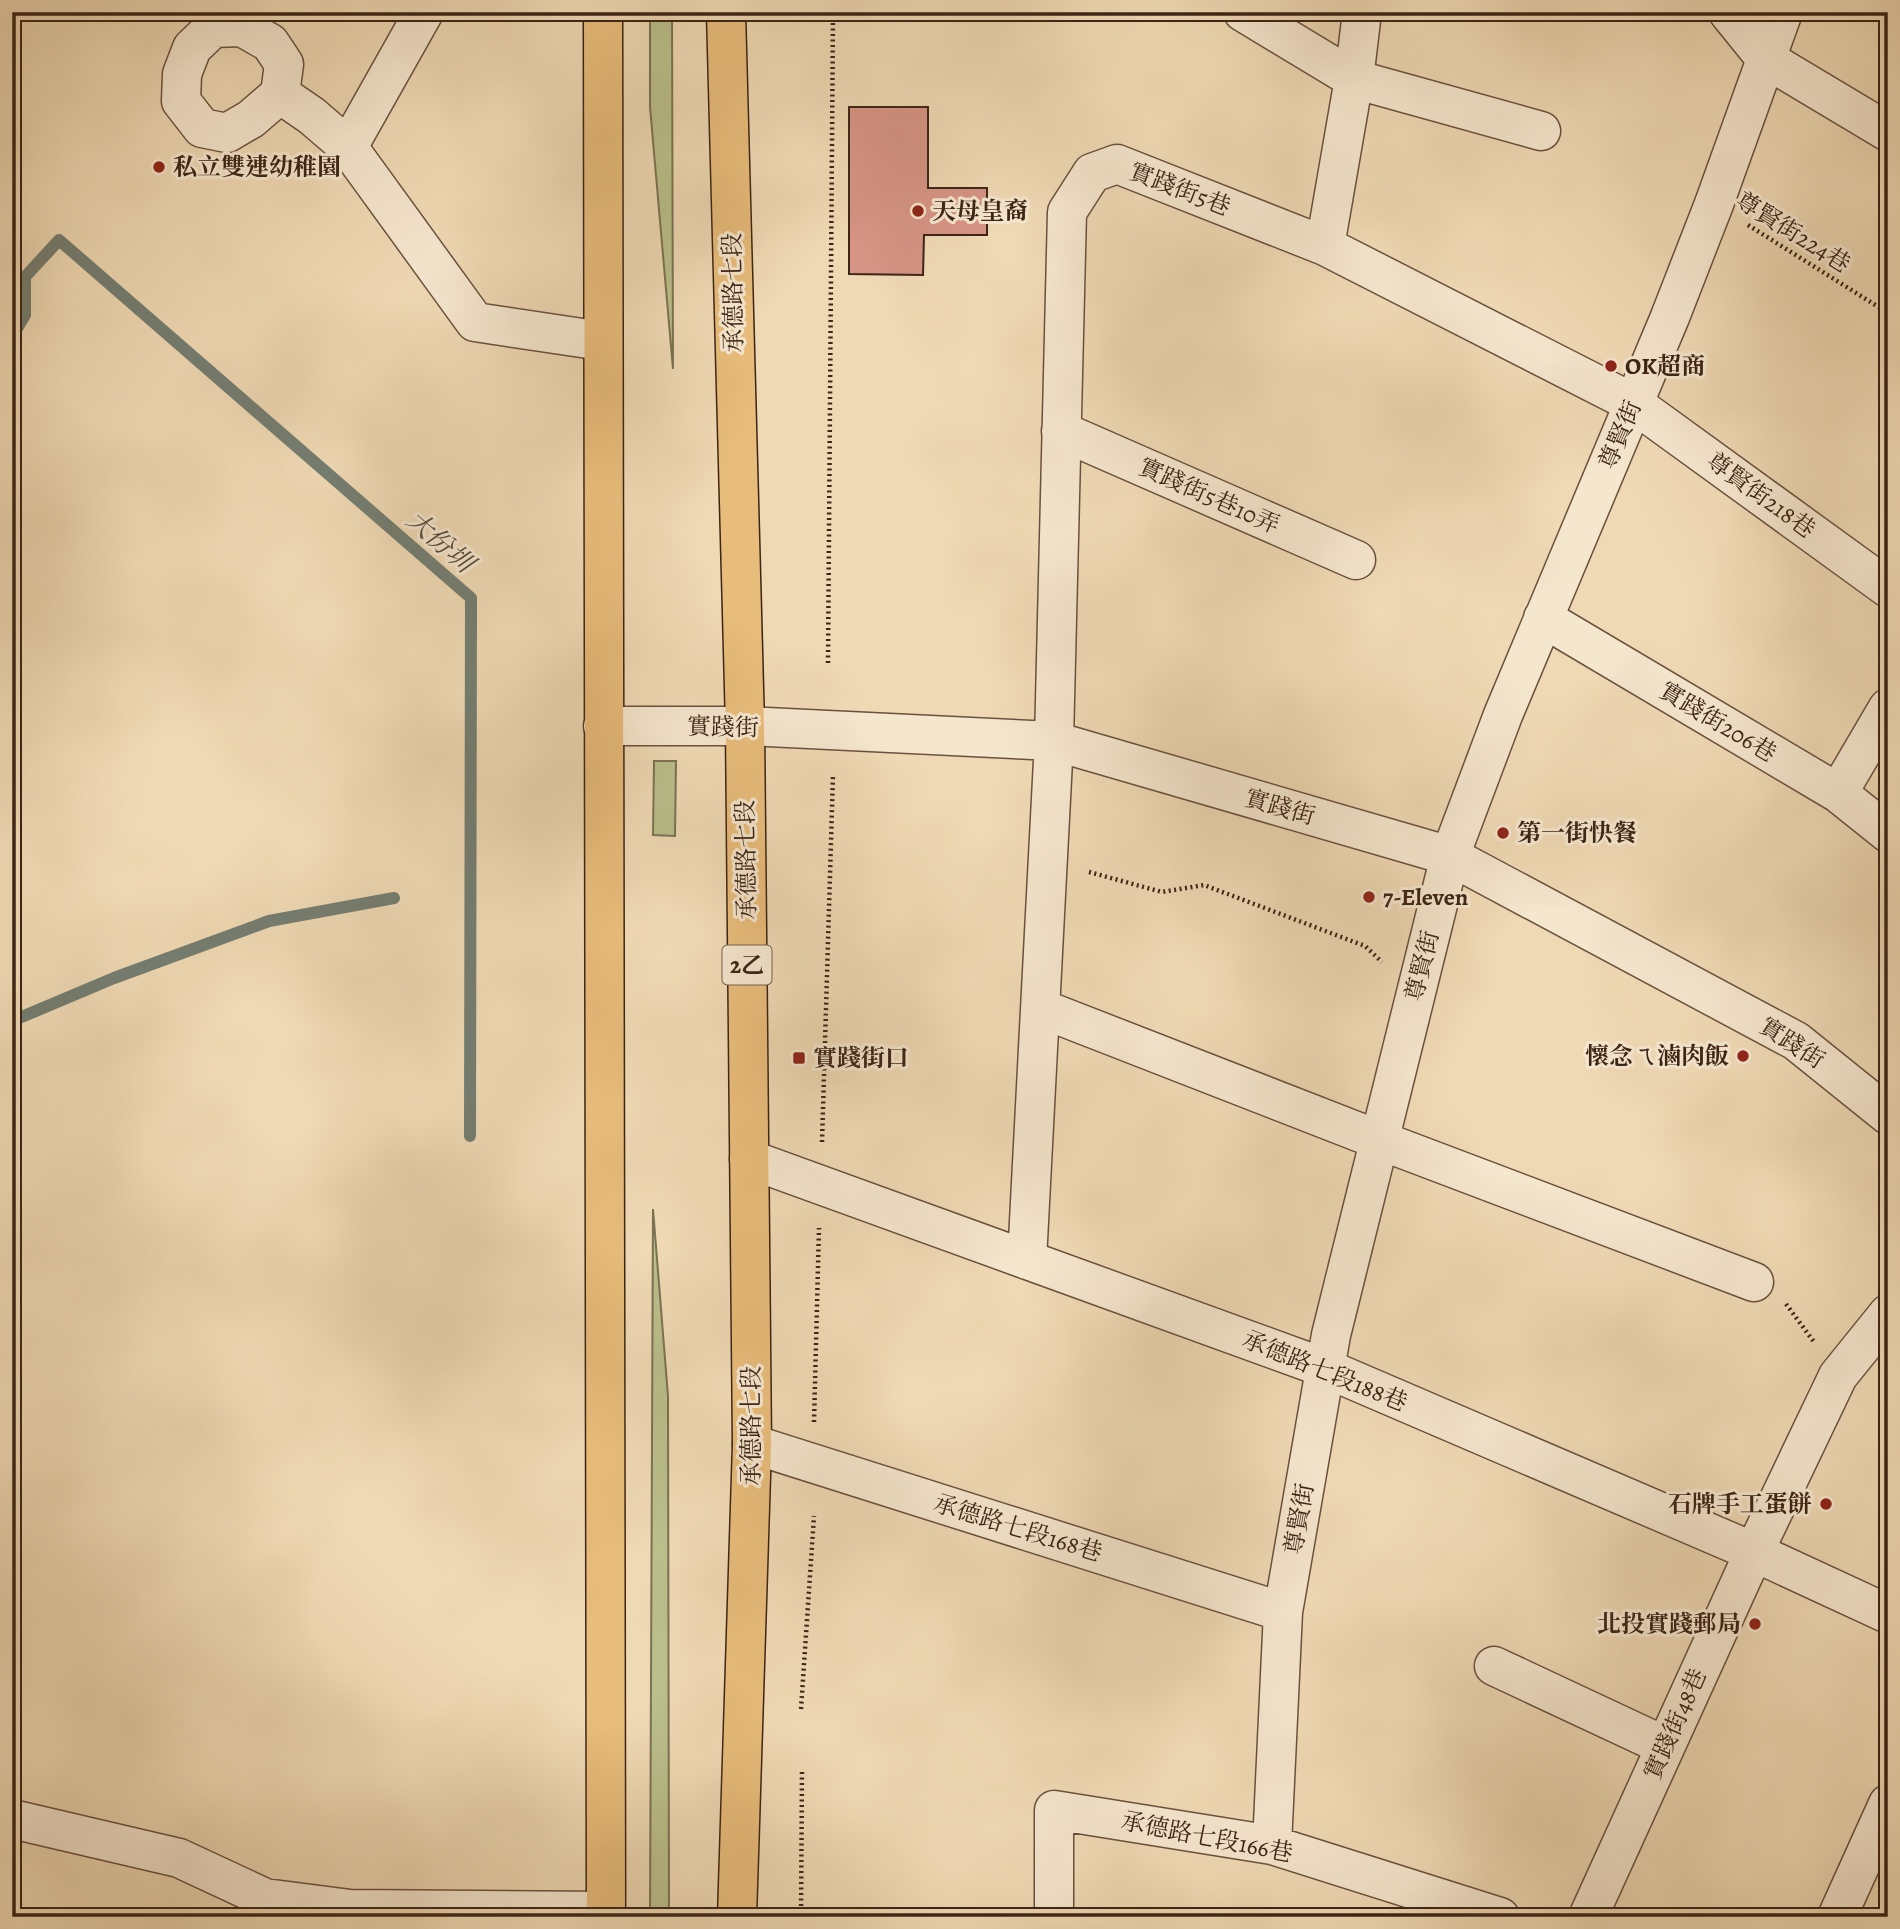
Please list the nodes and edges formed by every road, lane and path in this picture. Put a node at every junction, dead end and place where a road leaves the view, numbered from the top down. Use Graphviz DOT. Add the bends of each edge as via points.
graph roads {
  1 [pos="424,12"];
  2 [pos="603,12"];
  3 [pos="726,12"];
  4 [pos="833,12"];
  5 [pos="1243,12"];
  6 [pos="1362,12"];
  7 [pos="1728,12"];
  8 [pos="1783,12"];
  9 [pos="1766,60"];
  10 [pos="1354,79"];
  11 [pos="280,94"];
  12 [pos="1541,131"];
  13 [pos="1888,132"];
  14 [pos="348,147"];
  15 [pos="1714,204"];
  16 [pos="1325,246"];
  17 [pos="1888,313"];
  18 [pos="603,341"];
  19 [pos="1633,402"];
  20 [pos="1061,431"];
  21 [pos="1356,560"];
  22 [pos="1888,588"];
  23 [pos="1543,618"];
  24 [pos="828,663"];
  25 [pos="1888,708"];
  26 [pos="603,726"];
  27 [pos="745,726"];
  28 [pos="1054,741"];
  29 [pos="833,775"];
  30 [pos="1838,793"];
  31 [pos="1888,833"];
  32 [pos="1450,856"];
  33 [pos="1047,862"];
  34 [pos="1415,992"];
  35 [pos="1040,1008"];
  36 [pos="1888,1115"];
  37 [pos="1379,1140"];
  38 [pos="749,1159"];
  39 [pos="820,1186"];
  40 [pos="1027,1260"];
  41 [pos="1754,1282"];
  42 [pos="1888,1314"];
  43 [pos="1325,1368"];
  44 [pos="1838,1377"];
  45 [pos="814,1433"];
  46 [pos="752,1444"];
  47 [pos="814,1516"];
  48 [pos="1754,1552"];
  49 [pos="1283,1612"];
  50 [pos="1888,1614"];
  51 [pos="1494,1666"];
  52 [pos="801,1709"];
  53 [pos="1665,1746"];
  54 [pos="802,1769"];
  55 [pos="1888,1804"];
  56 [pos="12,1819"];
  57 [pos="1272,1845"];
  58 [pos="606,1914"];
  59 [pos="737,1917"];
  60 [pos="801,1917"];
  61 [pos="1054,1917"];
  62 [pos="1500,1917"];
  63 [pos="1588,1917"];
  64 [pos="1837,1917"];
  1 -- 14 [label="street"];
  2 -- 18 [label="main road"];
  3 -- 27 [label="main road, 承德路七段 / 2乙"];
  4 -- 24 [label="path"];
  5 -- 10 [label="street"];
  6 -- 10 [label="street"];
  7 -- 9 [label="street"];
  8 -- 9 [label="street, 尊賢街"];
  9 -- 13 [label="street"];
  9 -- 15 [label="street, 尊賢街"];
  10 -- 12 [label="street"];
  10 -- 16 [label="street"];
  11 -- 14 [label="street"];
  14 -- 18 [label="street" via="475,322"];
  15 -- 17 [label="path, 尊賢街224巷"];
  15 -- 19 [label="street, 尊賢街"];
  16 -- 19 [label="street, 實踐街5巷"];
  16 -- 20 [label="street, 實踐街5巷" via="1117,164 1092,173 1067,212"];
  18 -- 26 [label="main road"];
  19 -- 22 [label="street, 尊賢街218巷"];
  19 -- 23 [label="street, 尊賢街"];
  20 -- 21 [label="street, 實踐街5巷10弄"];
  20 -- 28 [label="street, 實踐街5巷"];
  23 -- 30 [label="street, 實踐街206巷"];
  23 -- 32 [label="street, 尊賢街"];
  25 -- 30 [label="street"];
  26 -- 27 [label="street, 實踐街"];
  26 -- 58 [label="main road"];
  27 -- 28 [label="street, 實踐街"];
  27 -- 38 [label="main road, 承德路七段 / 2乙"];
  28 -- 32 [label="street, 實踐街"];
  28 -- 33 [label="street, 實踐街5巷"];
  29 -- 39 [label="path"];
  30 -- 31 [label="street, 實踐街206巷"];
  32 -- 34 [label="street, 尊賢街"];
  32 -- 36 [label="street, 實踐街" via="1796,1041"];
  33 -- 34 [label="path" via="1162,892 1205,885 1365,946"];
  33 -- 35 [label="street, 實踐街5巷"];
  34 -- 37 [label="street, 尊賢街"];
  35 -- 37 [label="street"];
  35 -- 40 [label="street, 實踐街5巷"];
  37 -- 41 [label="street"];
  37 -- 43 [label="street, 尊賢街"];
  38 -- 39 [label="street, 承德路七段188巷"];
  38 -- 46 [label="main road, 承德路七段 / 2乙"];
  39 -- 40 [label="street, 承德路七段188巷"];
  39 -- 45 [label="path"];
  40 -- 43 [label="street, 承德路七段188巷"];
  41 -- 44 [label="path" via="1790,1306"];
  42 -- 44 [label="street, 實踐街48巷"];
  43 -- 48 [label="street, 承德路七段188巷"];
  43 -- 49 [label="street, 尊賢街"];
  44 -- 48 [label="street, 實踐街48巷"];
  46 -- 49 [label="street, 承德路七段168巷"];
  46 -- 59 [label="main road, 承德路七段 / 2乙"];
  47 -- 52 [label="path"];
  48 -- 50 [label="street, 承德路七段188巷"];
  48 -- 53 [label="street, 實踐街48巷"];
  49 -- 57 [label="street, 尊賢街"];
  51 -- 53 [label="street"];
  53 -- 63 [label="street, 實踐街48巷"];
  54 -- 60 [label="path"];
  55 -- 64 [label="street"];
  56 -- 58 [label="street" via="179,1858 265,1898 350,1909"];
  57 -- 61 [label="street, 承德路七段166巷" via="1054,1810"];
  57 -- 62 [label="street, 承德路七段166巷"];
}
